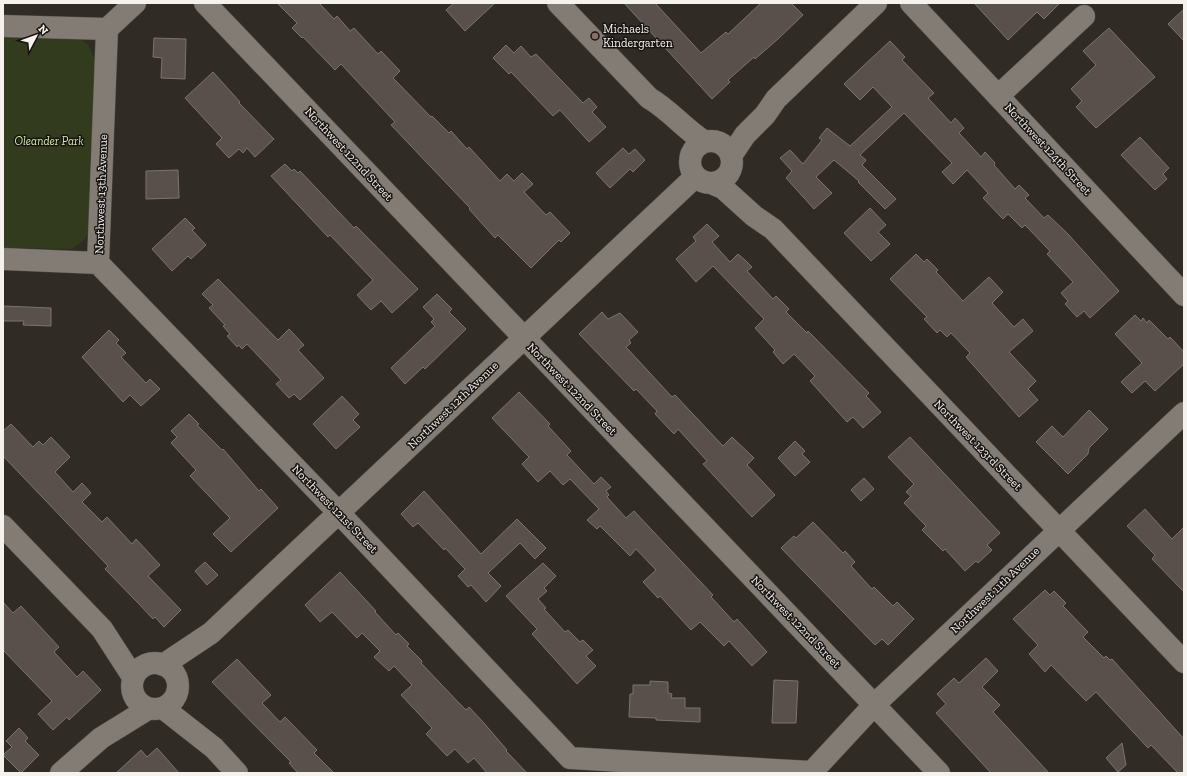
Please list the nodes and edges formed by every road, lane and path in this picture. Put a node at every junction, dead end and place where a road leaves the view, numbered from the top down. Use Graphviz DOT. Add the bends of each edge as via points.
graph roads {
  1 [pos="135,3"];
  2 [pos="206,3"];
  3 [pos="558,3"];
  4 [pos="876,3"];
  5 [pos="911,3"];
  6 [pos="1084,16"];
  7 [pos="3,26"];
  8 [pos="108,29"];
  9 [pos="998,96"];
  10 [pos="711,161"];
  11 [pos="3,259"];
  12 [pos="98,263"];
  13 [pos="1184,295"];
  14 [pos="523,338"];
  15 [pos="1184,413"];
  16 [pos="339,513"];
  17 [pos="3,526"];
  18 [pos="1059,530"];
  19 [pos="102,629"];
  20 [pos="211,634"];
  21 [pos="1184,662"];
  22 [pos="157,664"];
  23 [pos="133,685"];
  24 [pos="177,686"];
  25 [pos="875,704"];
  26 [pos="155,708"];
  27 [pos="101,738"];
  28 [pos="214,748"];
  29 [pos="571,765"];
  30 [pos="716,770"];
  31 [pos="811,772"];
  32 [pos="61,773"];
  33 [pos="238,773"];
  34 [pos="939,773"];
  1 -- 8 [label="street"];
  2 -- 14 [label="street, Northwest 122nd Street"];
  3 -- 10 [label="street, Northwest 123rd Street" via="649,98 654,112 685,148"];
  4 -- 10 [label="street, Northwest 12th Avenue" via="776,99 758,108 737,127"];
  5 -- 9 [label="street, Northwest 124th Street"];
  6 -- 9 [label="street"];
  7 -- 8 [label="street"];
  8 -- 12 [label="street, Northwest 13th Avenue"];
  9 -- 13 [label="street, Northwest 124th Street"];
  10 -- 14 [label="street, Northwest 12th Avenue"];
  10 -- 18 [label="street, Northwest 123rd Street" via="742,188 761,209 773,229"];
  11 -- 12 [label="street, Northwest 13th Avenue"];
  12 -- 16 [label="street, Northwest 121st Street"];
  14 -- 16 [label="street, Northwest 12th Avenue"];
  14 -- 25 [label="street, Northwest 122nd Street"];
  15 -- 18 [label="street, Northwest 11th Avenue"];
  16 -- 20 [label="street, Northwest 12th Avenue"];
  16 -- 29 [label="street, Northwest 121st Street"];
  17 -- 19 [label="street"];
  18 -- 21 [label="street, Northwest 123rd Street"];
  18 -- 25 [label="street, Northwest 11th Avenue"];
  19 -- 22 [label="street"];
  19 -- 23 [label="street"];
  20 -- 22 [label="street, Northwest 12th Avenue"];
  20 -- 24 [label="street, Northwest 12th Avenue"];
  22 -- 23 [label="street" via="143,666"];
  22 -- 24 [label="street" via="172,671"];
  23 -- 26 [label="street" via="141,705"];
  23 -- 27 [label="street"];
  24 -- 26 [label="street" via="174,699"];
  24 -- 28 [label="street"];
  25 -- 31 [label="street, Northwest 11th Avenue"];
  25 -- 34 [label="street, Northwest 122nd Street"];
  26 -- 27 [label="street"];
  26 -- 28 [label="street"];
  27 -- 32 [label="street"];
  28 -- 33 [label="street"];
  29 -- 30 [label="street, Northwest 11th Avenue"];
  30 -- 31 [label="street, Northwest 11th Avenue"];
}
